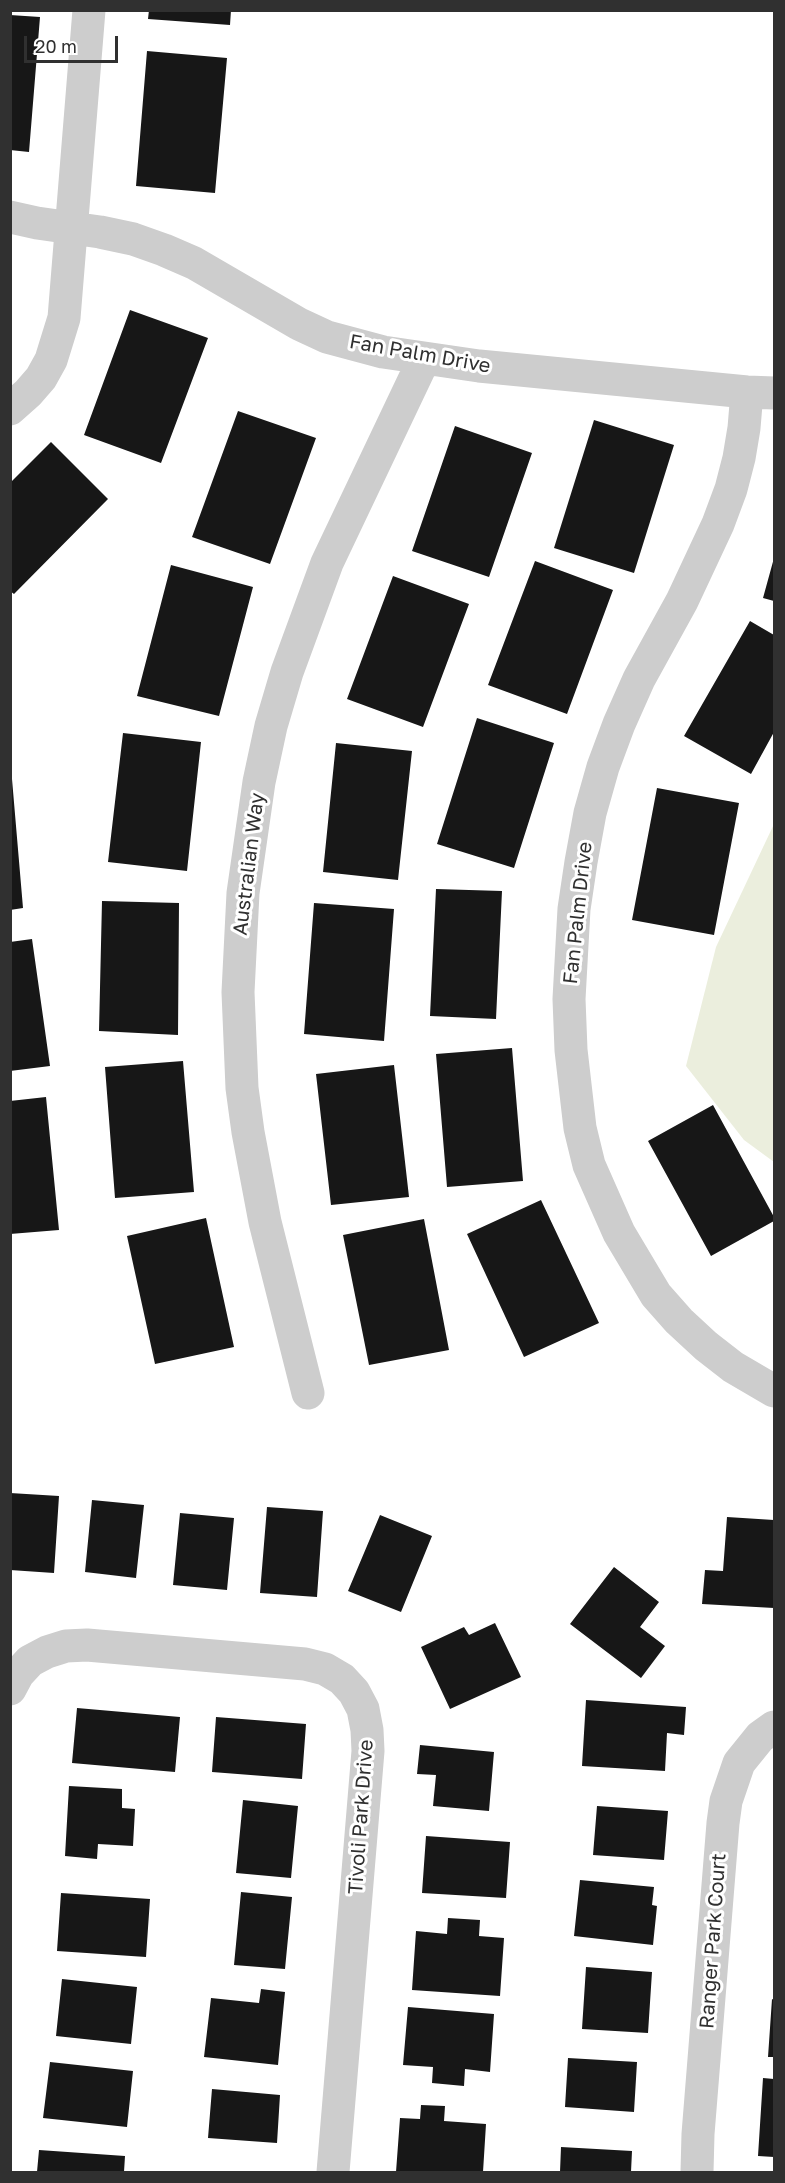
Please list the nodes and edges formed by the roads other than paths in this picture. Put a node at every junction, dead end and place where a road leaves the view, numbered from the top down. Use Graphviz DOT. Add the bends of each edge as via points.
graph roads {
  1 [pos="89,10"];
  2 [pos="10,217"];
  3 [pos="71,228"];
  4 [pos="424,359"];
  5 [pos="761,392"];
  6 [pos="10,409"];
  7 [pos="774,1391"];
  8 [pos="308,1393"];
  9 [pos="10,1689"];
  10 [pos="774,1727"];
  11 [pos="333,2172"];
  12 [pos="697,2172"];
  1 -- 3 [label="street"];
  2 -- 3 [label="street, Fan Palm Drive"];
  3 -- 4 [label="street, Fan Palm Drive" via="133,239 164,250 327,337"];
  3 -- 6 [label="street" via="59,341 41,378"];
  4 -- 5 [label="street, Fan Palm Drive"];
  4 -- 8 [label="street, Australian Way" via="327,563 287,672 259,782 243,893 238,992 242,1088 265,1222"];
  5 -- 7 [label="street, Fan Palm Drive" via="744,428 731,489 718,524 639,679 603,767 590,813 574,909 569,999 580,1128 589,1165 619,1233 636,1265 679,1321 724,1360"];
  9 -- 11 [label="street, Tivoli Park Drive" via="30,1661 66,1646 87,1645 304,1664 325,1669 354,1692 363,1709 368,1751"];
  10 -- 12 [label="street, Ranger Park Court" via="760,1737 739,1763 723,1823"];
}
